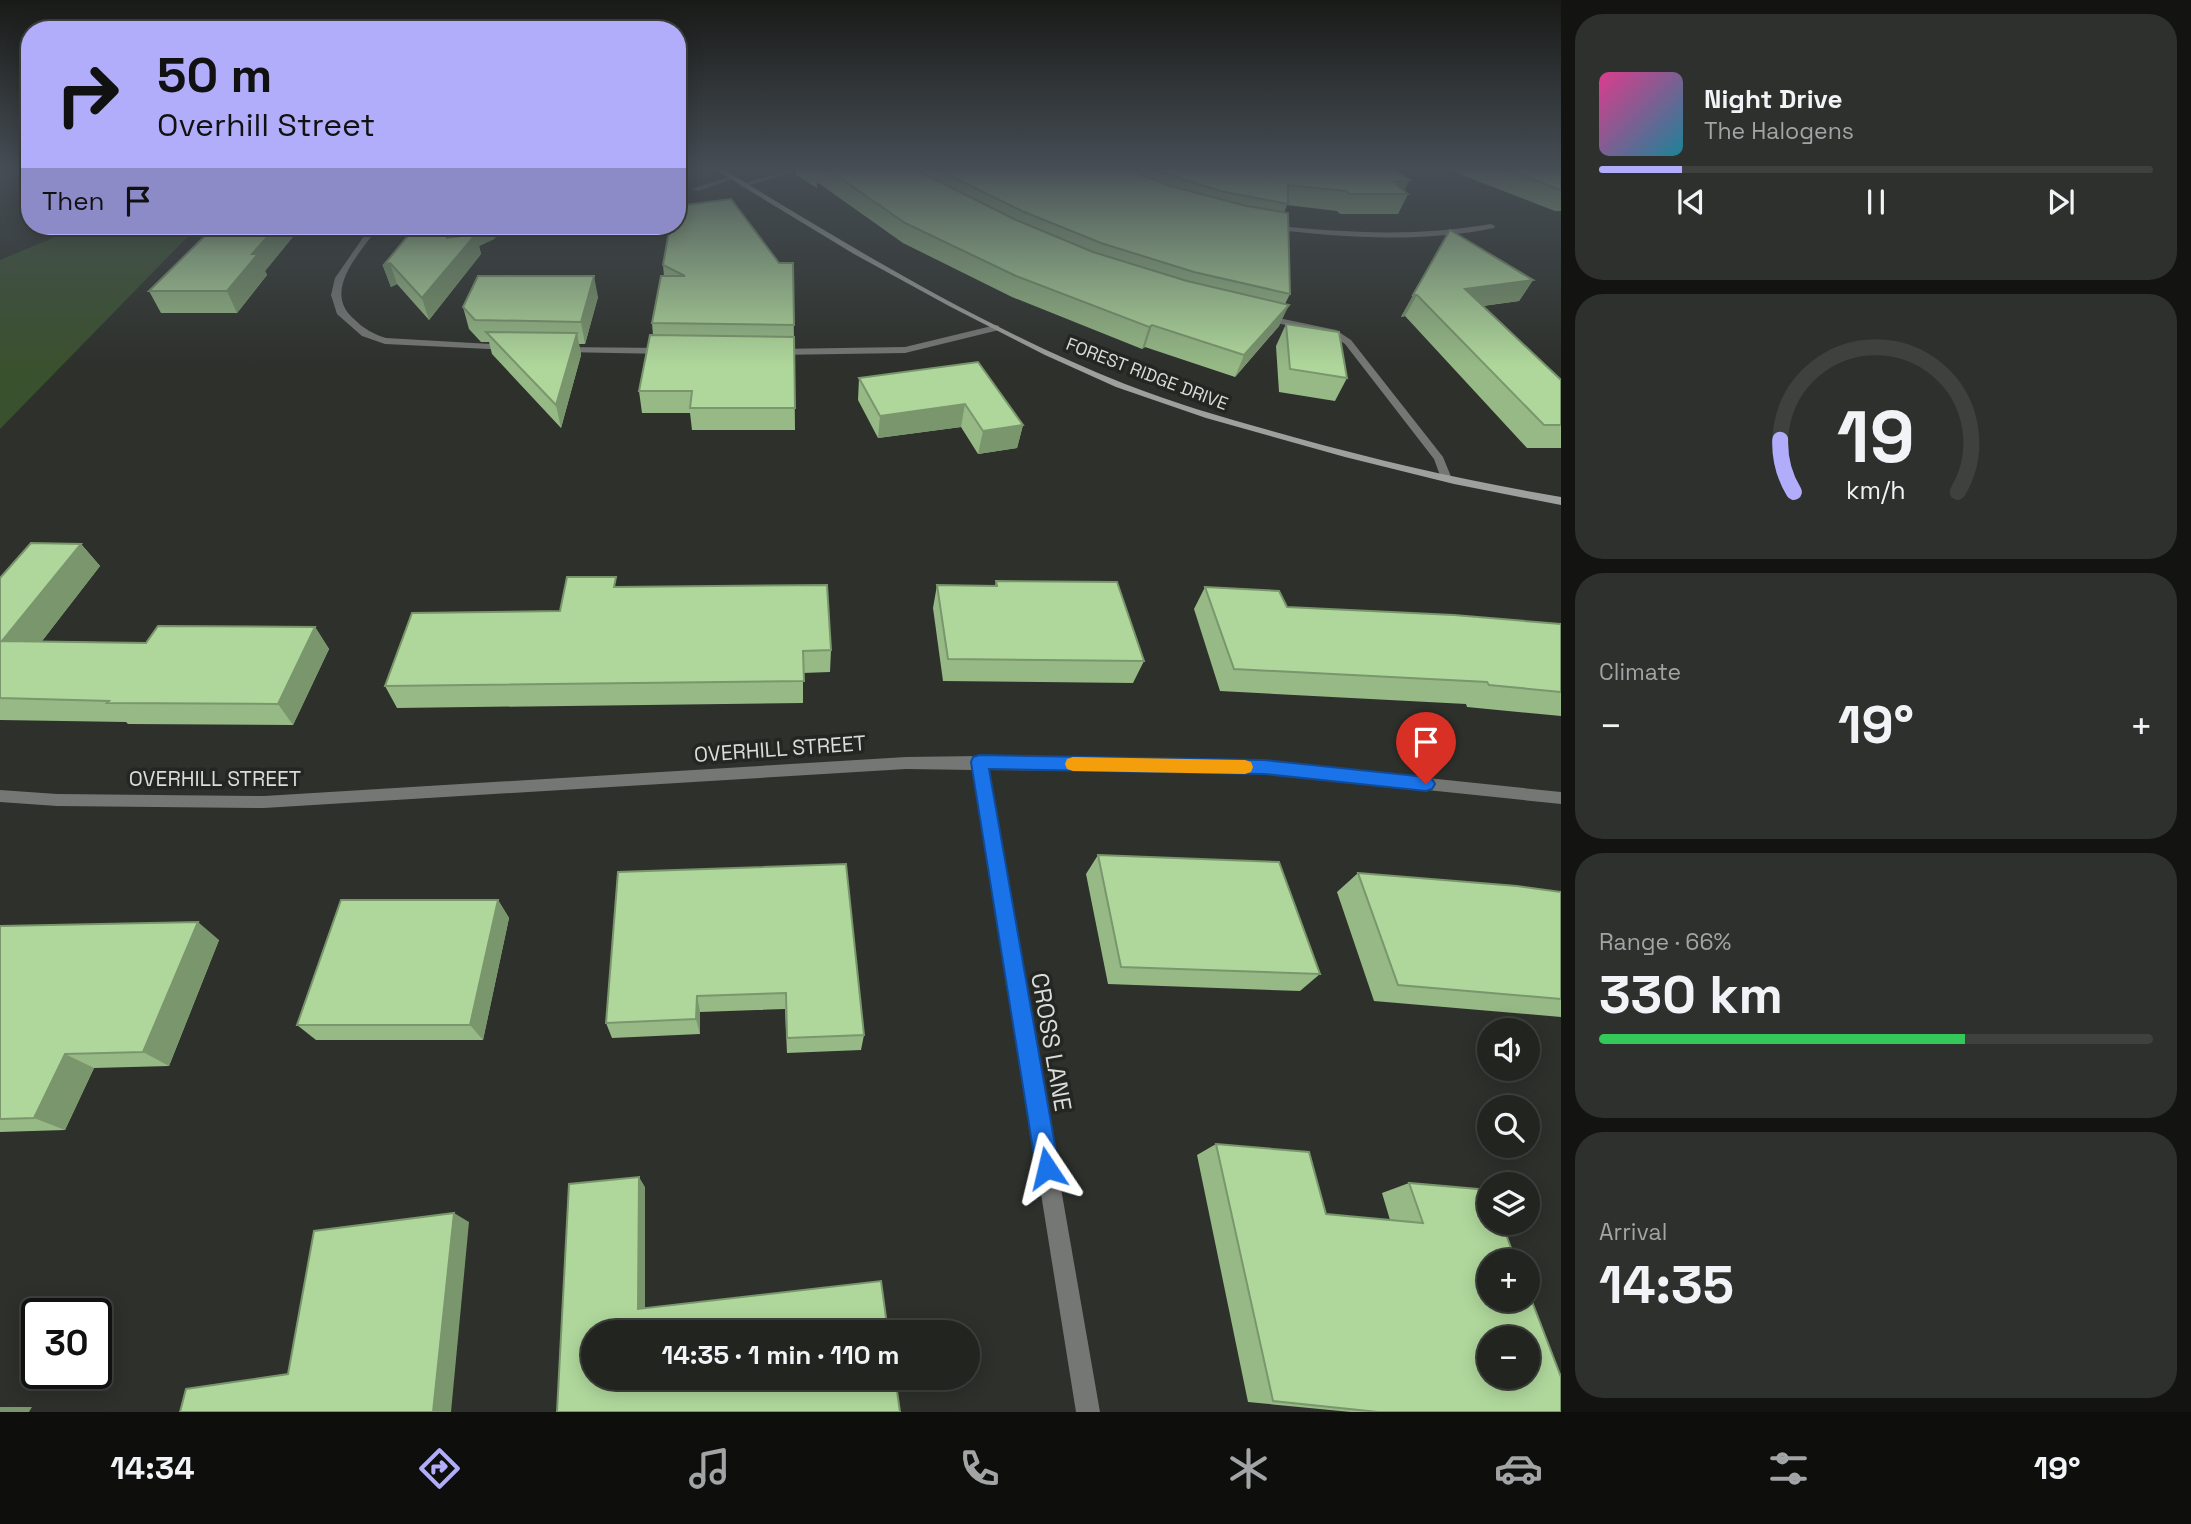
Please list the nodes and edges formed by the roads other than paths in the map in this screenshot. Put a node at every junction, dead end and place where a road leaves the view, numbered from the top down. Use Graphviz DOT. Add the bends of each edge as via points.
graph roads {
  1 [pos="369,235"];
  2 [pos="828,235"];
  3 [pos="1258,317"];
  4 [pos="996,328"];
  5 [pos="518,348"];
  6 [pos="558,349"];
  7 [pos="679,351"];
  8 [pos="759,352"];
  9 [pos="1446,479"];
  10 [pos="1561,501"];
  11 [pos="979,762"];
  12 [pos="0,796"];
  13 [pos="1561,798"];
  14 [pos="1088,1412"];
  1 -- 5 [label="street" via="338,278 335,295 340,312 365,334 413,345"];
  2 -- 4 [label="main road, FOREST RIDGE DRIVE"];
  3 -- 9 [label="street" via="1340,335 1439,459"];
  4 -- 8 [label="street" via="905,350"];
  4 -- 9 [label="main road, FOREST RIDGE DRIVE" via="1164,401 1372,463"];
  6 -- 7 [label="street"];
  9 -- 10 [label="main road, FOREST RIDGE DRIVE"];
  11 -- 12 [label="street, OVERHILL STREET" via="264,802"];
  11 -- 13 [label="street, OVERHILL STREET" via="1264,767"];
  11 -- 14 [label="street, CROSS LANE"];
}
